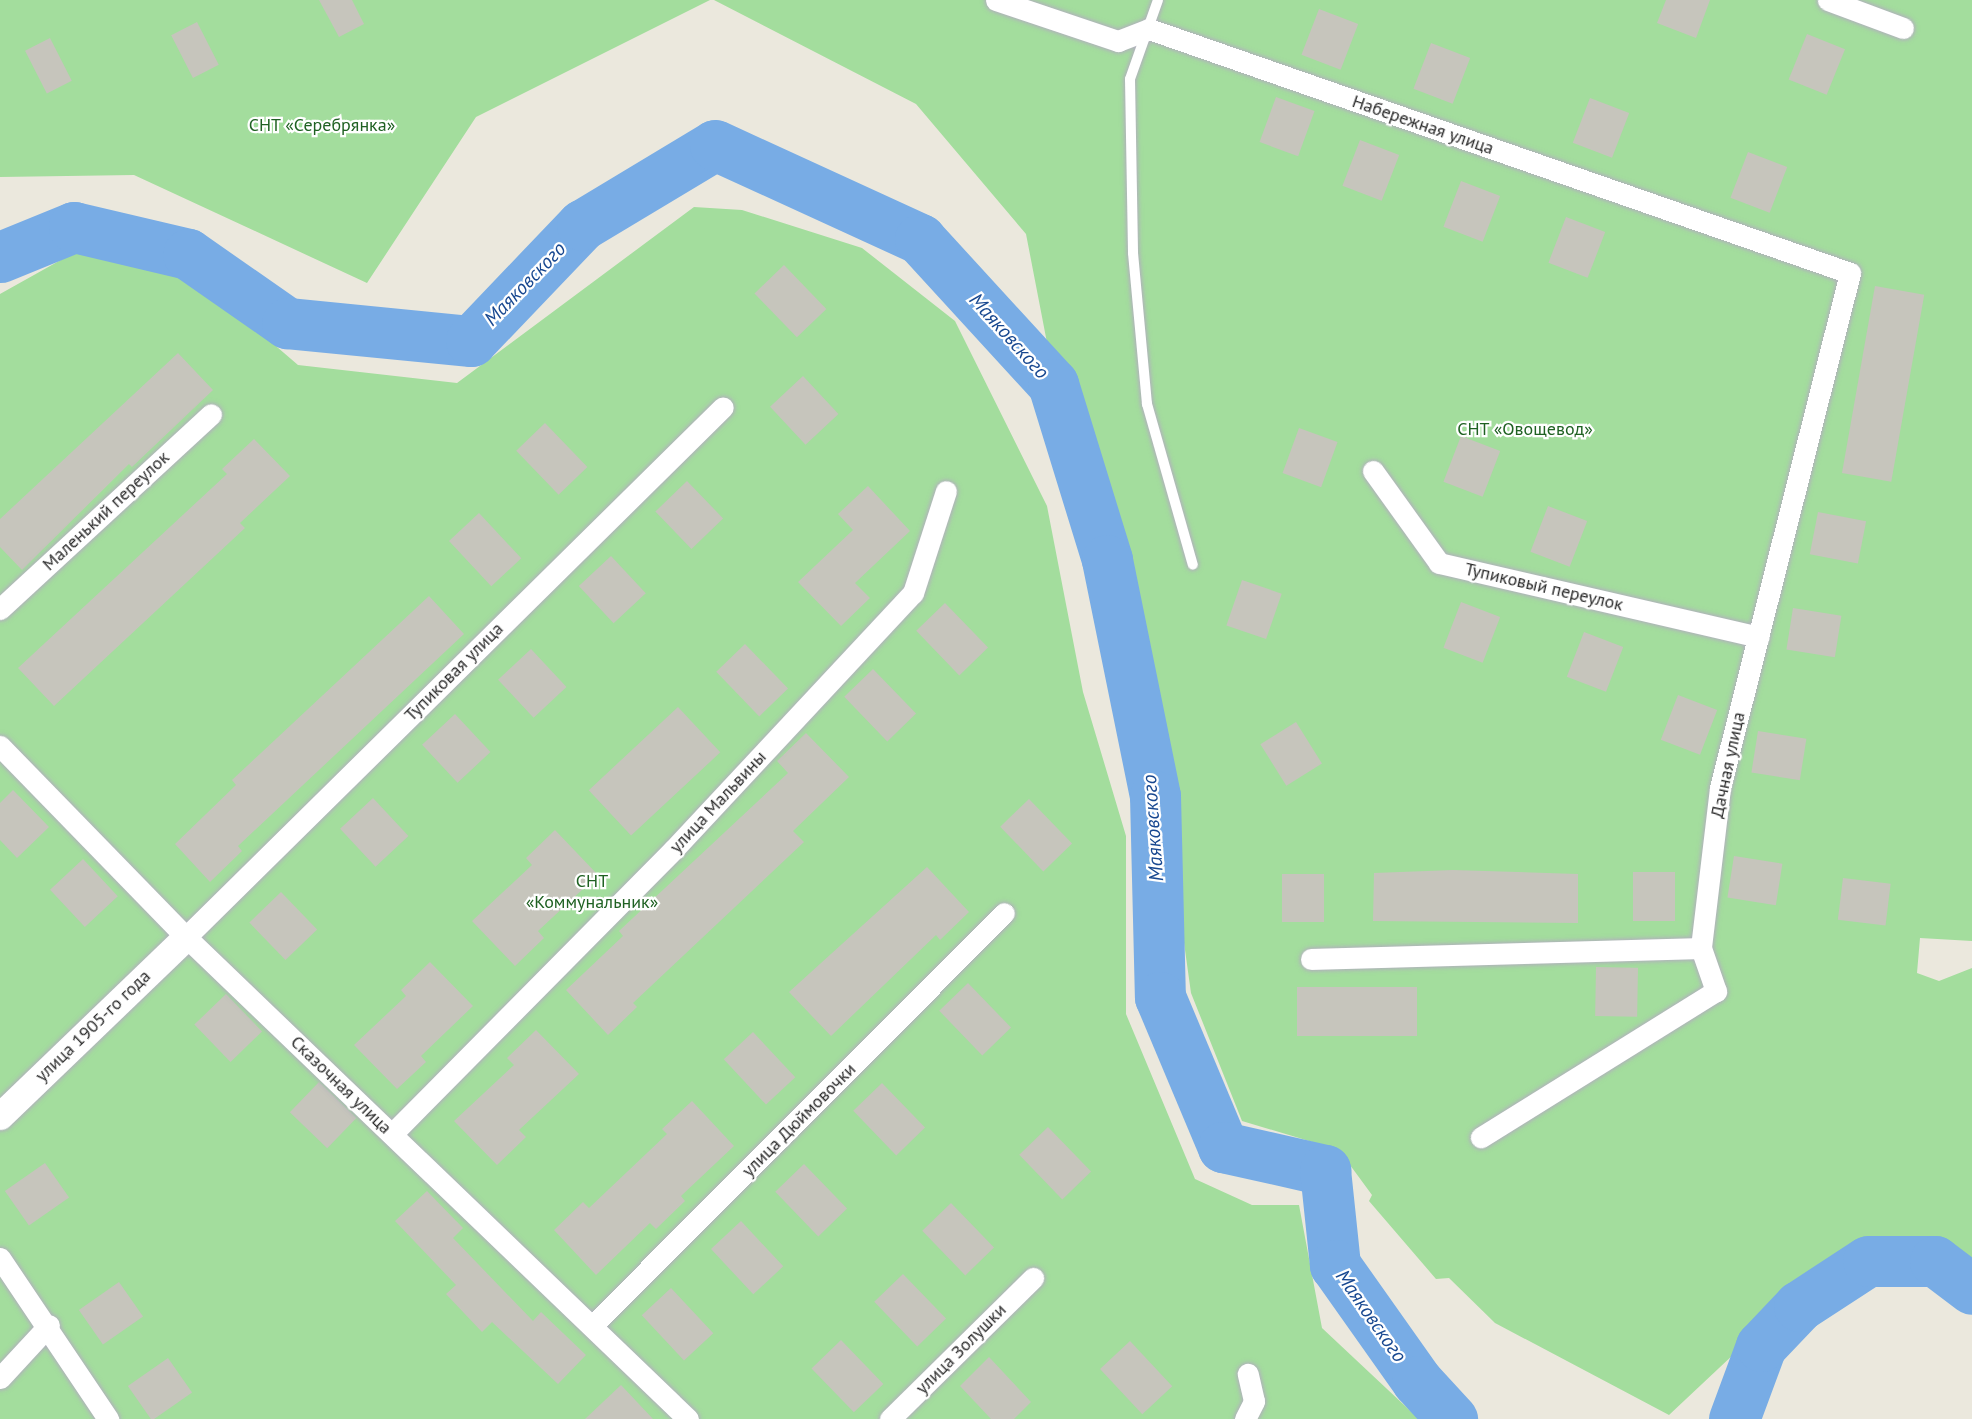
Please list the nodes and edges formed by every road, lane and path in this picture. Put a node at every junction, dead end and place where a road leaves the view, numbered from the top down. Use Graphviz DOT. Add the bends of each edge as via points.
graph roads {
  1 [pos="996,0"];
  2 [pos="1158,0"];
  3 [pos="1828,0"];
  4 [pos="1903,28"];
  5 [pos="1149,29"];
  6 [pos="1850,273"];
  7 [pos="723,407"];
  8 [pos="211,414"];
  9 [pos="1373,471"];
  10 [pos="946,491"];
  11 [pos="1193,565"];
  12 [pos="0,609"];
  13 [pos="1759,636"];
  14 [pos="0,746"];
  15 [pos="1004,913"];
  16 [pos="186,937"];
  17 [pos="1701,948"];
  18 [pos="1311,959"];
  19 [pos="0,1116"];
  20 [pos="392,1134"];
  21 [pos="1481,1137"];
  22 [pos="0,1258"];
  23 [pos="1033,1278"];
  24 [pos="49,1325"];
  25 [pos="592,1326"];
  26 [pos="1248,1374"];
  27 [pos="0,1378"];
  28 [pos="108,1419"];
  29 [pos="688,1419"];
  30 [pos="890,1419"];
  31 [pos="1245,1419"];
  1 -- 5 [label="street" via="1118,41"];
  2 -- 5 [label="lane"];
  3 -- 4 [label="street"];
  5 -- 6 [label="street, Набережная улица"];
  5 -- 11 [label="lane" via="1130,79 1133,253 1147,404"];
  6 -- 13 [label="street, Дачная улица"];
  7 -- 16 [label="street, Тупиковая улица"];
  8 -- 12 [label="street, Маленький переулок"];
  9 -- 13 [label="street, Тупиковый переулок" via="1439,563"];
  10 -- 20 [label="street, улица Мальвины" via="913,593 674,849"];
  13 -- 17 [label="street, Дачная улица" via="1720,788"];
  14 -- 16 [label="street, Сказочная улица"];
  15 -- 25 [label="street, улица Дюймовочки"];
  16 -- 19 [label="street, улица 1905-го года"];
  16 -- 20 [label="street, Сказочная улица"];
  17 -- 18 [label="street"];
  17 -- 21 [label="street, Дачная улица" via="1716,991"];
  20 -- 25 [label="street, Сказочная улица"];
  22 -- 24 [label="street"];
  23 -- 30 [label="street, улица Золушки"];
  24 -- 27 [label="street"];
  24 -- 28 [label="street"];
  25 -- 29 [label="street, Сказочная улица"];
  26 -- 31 [label="street" via="1254,1401"];
}
